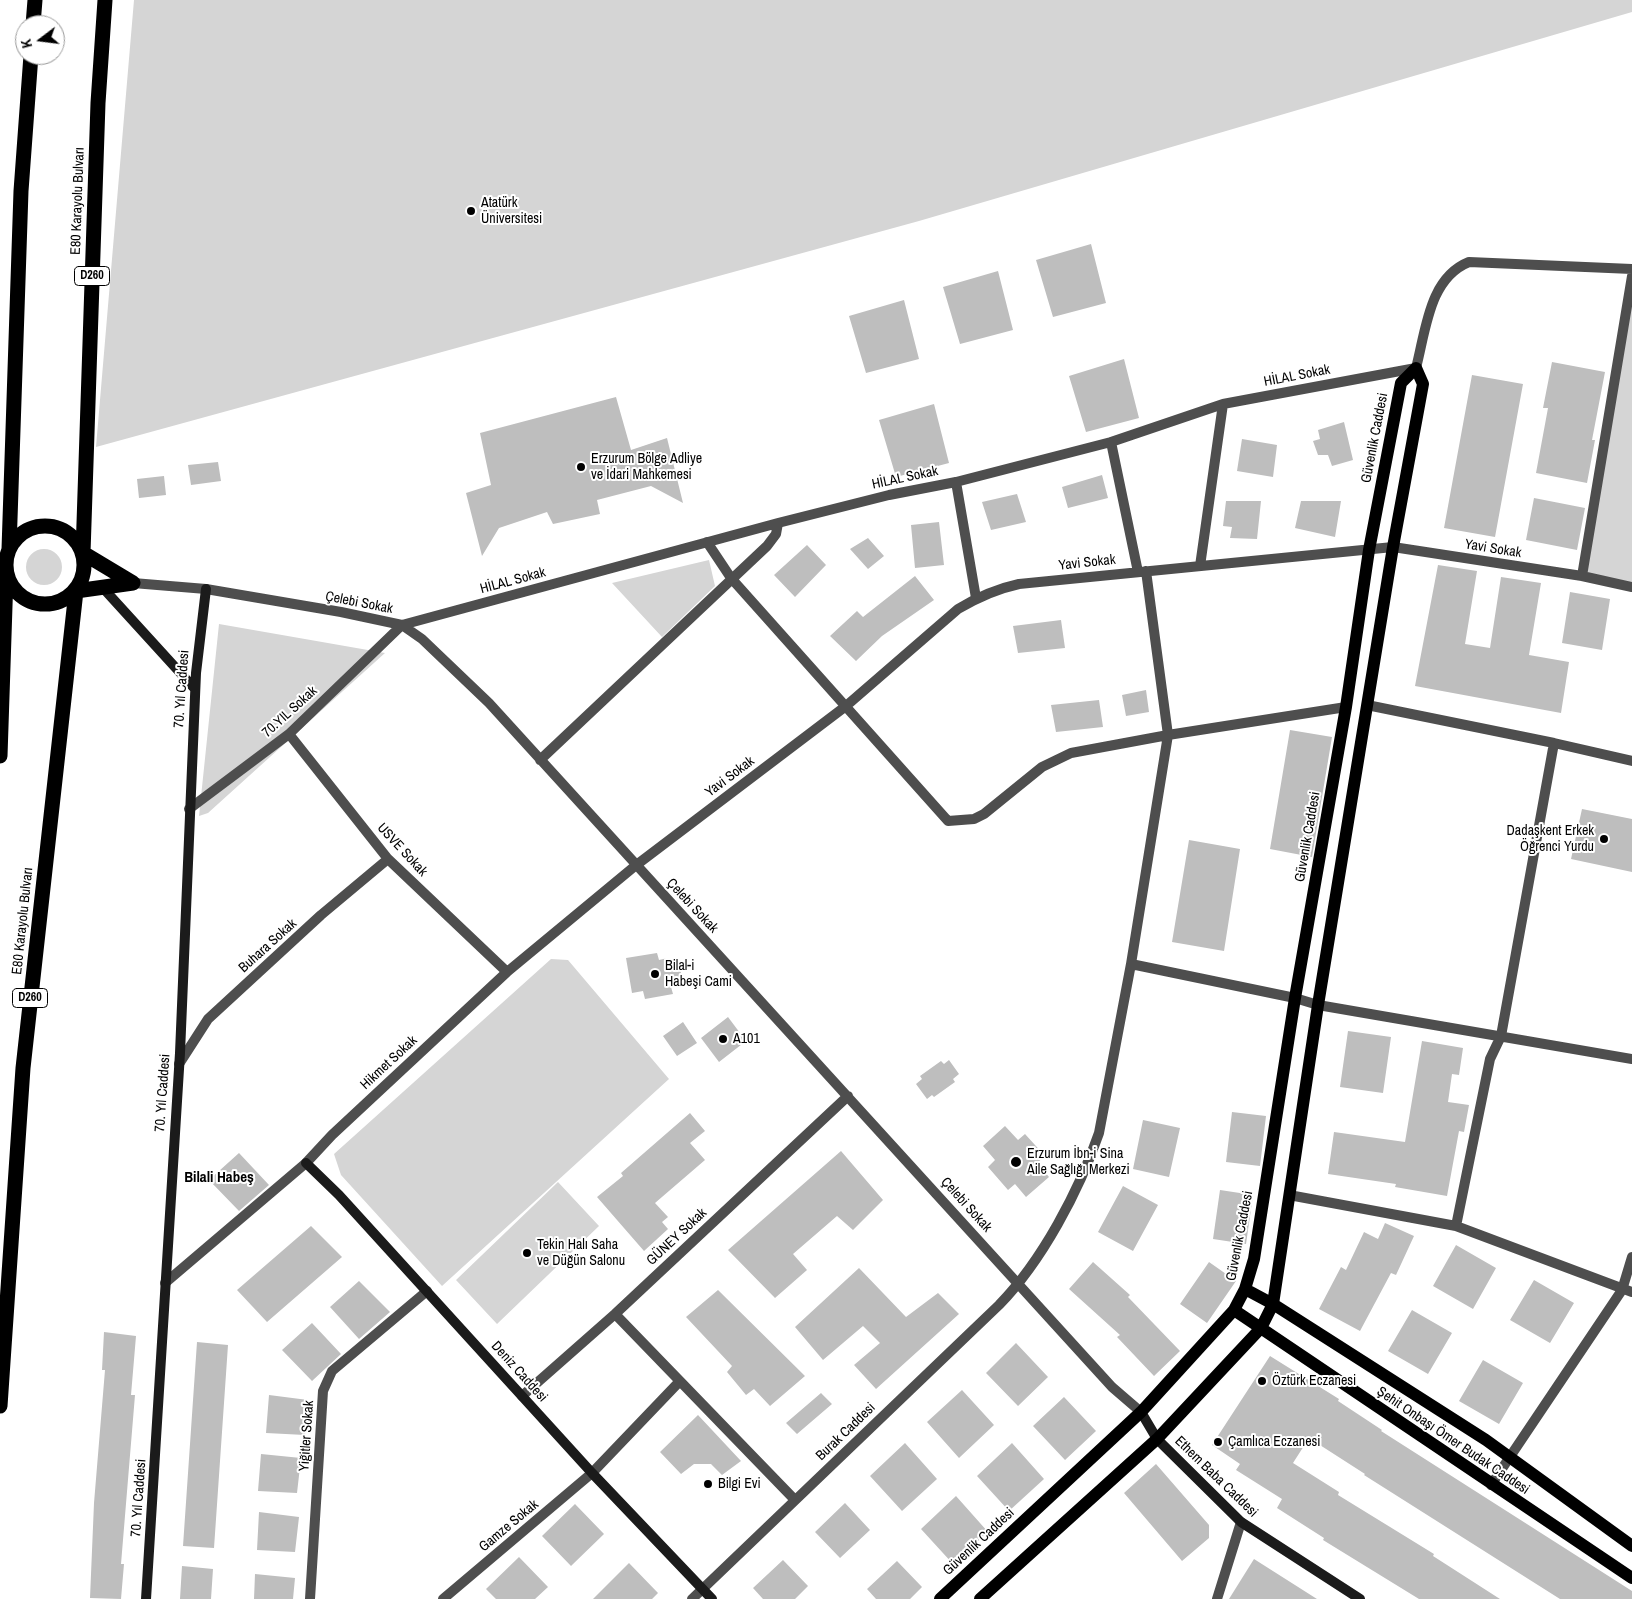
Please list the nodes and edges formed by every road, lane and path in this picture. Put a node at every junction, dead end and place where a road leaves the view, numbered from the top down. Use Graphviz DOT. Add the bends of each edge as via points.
graph roads {
  1 [pos="35,0"];
  2 [pos="105,0"];
  3 [pos="34,15"];
  4 [pos="30,65"];
  5 [pos="1632,269"];
  6 [pos="1632,276"];
  7 [pos="1416,368"];
  8 [pos="1224,404"];
  9 [pos="1111,442"];
  10 [pos="956,482"];
  11 [pos="778,523"];
  12 [pos="707,542"];
  13 [pos="1393,548"];
  14 [pos="9,549"];
  15 [pos="1369,550"];
  16 [pos="83,553"];
  17 [pos="1200,566"];
  18 [pos="1142,571"];
  19 [pos="6,574"];
  20 [pos="1582,576"];
  21 [pos="731,578"];
  22 [pos="133,583"];
  23 [pos="1632,586"];
  24 [pos="102,588"];
  25 [pos="206,590"];
  26 [pos="76,591"];
  27 [pos="976,598"];
  28 [pos="402,625"];
  29 [pos="195,689"];
  30 [pos="1367,705"];
  31 [pos="846,706"];
  32 [pos="1346,707"];
  33 [pos="289,734"];
  34 [pos="1168,735"];
  35 [pos="1554,742"];
  36 [pos="0,756"];
  37 [pos="540,760"];
  38 [pos="1632,761"];
  39 [pos="189,809"];
  40 [pos="388,860"];
  41 [pos="635,866"];
  42 [pos="1131,964"];
  43 [pos="507,972"];
  44 [pos="1295,998"];
  45 [pos="1318,1005"];
  46 [pos="1502,1036"];
  47 [pos="1632,1059"];
  48 [pos="179,1064"];
  49 [pos="848,1096"];
  50 [pos="306,1163"];
  51 [pos="1290,1195"];
  52 [pos="1456,1226"];
  53 [pos="1632,1257"];
  54 [pos="165,1283"];
  55 [pos="1019,1284"];
  56 [pos="427,1290"];
  57 [pos="1245,1290"];
  58 [pos="1627,1291"];
  59 [pos="1274,1304"];
  60 [pos="1234,1310"];
  61 [pos="615,1314"];
  62 [pos="1260,1328"];
  63 [pos="680,1381"];
  64 [pos="522,1396"];
  65 [pos="0,1406"];
  66 [pos="1140,1412"];
  67 [pos="1157,1439"];
  68 [pos="1510,1456"];
  69 [pos="592,1473"];
  70 [pos="1492,1485"];
  71 [pos="795,1500"];
  72 [pos="1241,1522"];
  73 [pos="1632,1546"];
  74 [pos="1632,1578"];
  75 [pos="703,1589"];
  76 [pos="146,1599"];
  77 [pos="310,1599"];
  78 [pos="444,1599"];
  79 [pos="692,1599"];
  80 [pos="712,1599"];
  81 [pos="940,1599"];
  82 [pos="980,1599"];
  83 [pos="1217,1599"];
  84 [pos="1360,1599"];
  1 -- 3 [label="highway"];
  2 -- 16 [label="highway, E80 Karayolu Bulvarı / D260" via="98,103"];
  4 -- 14 [label="highway" via="22,191"];
  5 -- 7 [label="street" via="1469,262 1461,265 1438,289"];
  6 -- 20 [label="street"];
  7 -- 8 [label="street, HİLAL Sokak"];
  7 -- 13 [label="main road" via="1423,384"];
  7 -- 15 [label="main road, Güvenlik Caddesi" via="1401,383"];
  8 -- 9 [label="street, HİLAL Sokak"];
  8 -- 17 [label="street"];
  9 -- 10 [label="street, HİLAL Sokak"];
  9 -- 18 [label="street, Burak Caddesi"];
  10 -- 11 [label="street, HİLAL Sokak"];
  10 -- 27 [label="street"];
  11 -- 12 [label="street, HİLAL Sokak"];
  11 -- 21 [label="street" via="772,540"];
  12 -- 21 [label="street"];
  12 -- 28 [label="street, HİLAL Sokak"];
  13 -- 15 [label="street, Yavi Sokak"];
  13 -- 20 [label="street, Yavi Sokak"];
  13 -- 30 [label="main road"];
  14 -- 16 [label="highway" via="17,538 40,526 66,532"];
  14 -- 19 [label="highway"];
  15 -- 17 [label="street, Yavi Sokak"];
  15 -- 32 [label="main road, Güvenlik Caddesi"];
  16 -- 22 [label="highway"];
  16 -- 26 [label="highway" via="83,573"];
  17 -- 18 [label="street, Yavi Sokak"];
  18 -- 27 [label="street, Yavi Sokak" via="1019,584"];
  18 -- 34 [label="street, Burak Caddesi"];
  19 -- 26 [label="highway" via="19,596 42,605 60,601"];
  19 -- 36 [label="highway"];
  20 -- 23 [label="street, Yavi Sokak"];
  21 -- 31 [label="street"];
  21 -- 37 [label="street"];
  22 -- 24 [label="highway"];
  22 -- 25 [label="street, Çelebi Sokak"];
  24 -- 26 [label="highway"];
  24 -- 29 [label="street"];
  25 -- 28 [label="street, Çelebi Sokak"];
  25 -- 29 [label="street, 70. Yıl Caddesi"];
  26 -- 65 [label="highway, E80 Karayolu Bulvarı / D260" via="22,1068"];
  27 -- 31 [label="street, Yavi Sokak" via="958,609"];
  28 -- 33 [label="street, 70.YIL Sokak"];
  28 -- 37 [label="street, Çelebi Sokak" via="422,639 489,703"];
  29 -- 39 [label="street, 70. Yıl Caddesi"];
  30 -- 35 [label="street"];
  30 -- 45 [label="main road"];
  31 -- 34 [label="street" via="948,821 974,820 1042,767 1071,753"];
  31 -- 41 [label="street, Yavi Sokak"];
  32 -- 34 [label="street"];
  32 -- 44 [label="main road, Güvenlik Caddesi"];
  33 -- 39 [label="street, 70.YIL Sokak"];
  33 -- 40 [label="street, USVE Sokak"];
  34 -- 42 [label="street, Burak Caddesi"];
  35 -- 38 [label="street"];
  35 -- 46 [label="street"];
  37 -- 41 [label="street, Çelebi Sokak"];
  39 -- 48 [label="street, 70. Yıl Caddesi"];
  40 -- 43 [label="street, USVE Sokak"];
  40 -- 48 [label="street, Buhara Sokak" via="321,915 208,1019"];
  41 -- 43 [label="street, Hikmet Sokak"];
  41 -- 49 [label="street, Çelebi Sokak"];
  42 -- 44 [label="street"];
  42 -- 55 [label="street, Burak Caddesi" via="1099,1133 1037,1260"];
  43 -- 50 [label="street, Hikmet Sokak"];
  44 -- 45 [label="street"];
  44 -- 57 [label="main road, Güvenlik Caddesi" via="1254,1259"];
  45 -- 46 [label="street"];
  45 -- 51 [label="main road"];
  46 -- 47 [label="street"];
  46 -- 52 [label="street" via="1490,1059"];
  48 -- 54 [label="street, 70. Yıl Caddesi"];
  49 -- 55 [label="street, Çelebi Sokak"];
  49 -- 61 [label="street, GÜNEY Sokak"];
  50 -- 54 [label="street, Hikmet Sokak"];
  50 -- 56 [label="street, Deniz Caddesi"];
  51 -- 52 [label="street"];
  51 -- 59 [label="main road"];
  52 -- 58 [label="street"];
  53 -- 58 [label="street"];
  54 -- 76 [label="street, 70. Yıl Caddesi"];
  55 -- 66 [label="street, Çelebi Sokak" via="1112,1388"];
  55 -- 71 [label="street, Burak Caddesi"];
  56 -- 64 [label="street, Deniz Caddesi"];
  56 -- 77 [label="street, Yiğitler Sokak" via="332,1371 323,1391"];
  57 -- 59 [label="main road, Şehit Onbaşı Ömer Budak Caddesi"];
  57 -- 60 [label="main road, Güvenlik Caddesi"];
  58 -- 68 [label="street"];
  59 -- 62 [label="main road"];
  59 -- 68 [label="main road, Şehit Onbaşı Ömer Budak Caddesi"];
  60 -- 62 [label="main road, Şehit Onbaşı Ömer Budak Caddesi"];
  60 -- 66 [label="main road, Güvenlik Caddesi"];
  61 -- 63 [label="street"];
  61 -- 64 [label="street, GÜNEY Sokak"];
  62 -- 67 [label="main road"];
  62 -- 70 [label="main road, Şehit Onbaşı Ömer Budak Caddesi"];
  63 -- 69 [label="street, Gamze Sokak"];
  63 -- 71 [label="street"];
  64 -- 69 [label="street, Deniz Caddesi"];
  66 -- 67 [label="street, Ethem Baba Caddesi"];
  66 -- 81 [label="main road, Güvenlik Caddesi"];
  67 -- 72 [label="street, Ethem Baba Caddesi"];
  67 -- 82 [label="main road"];
  68 -- 70 [label="street"];
  68 -- 73 [label="main road, Şehit Onbaşı Ömer Budak Caddesi"];
  69 -- 75 [label="street, Deniz Caddesi"];
  69 -- 78 [label="street, Gamze Sokak"];
  70 -- 74 [label="main road, Şehit Onbaşı Ömer Budak Caddesi"];
  71 -- 75 [label="street, Burak Caddesi"];
  72 -- 83 [label="street"];
  72 -- 84 [label="street, Ethem Baba Caddesi"];
  75 -- 79 [label="street, Burak Caddesi"];
  75 -- 80 [label="street, Deniz Caddesi"];
}
